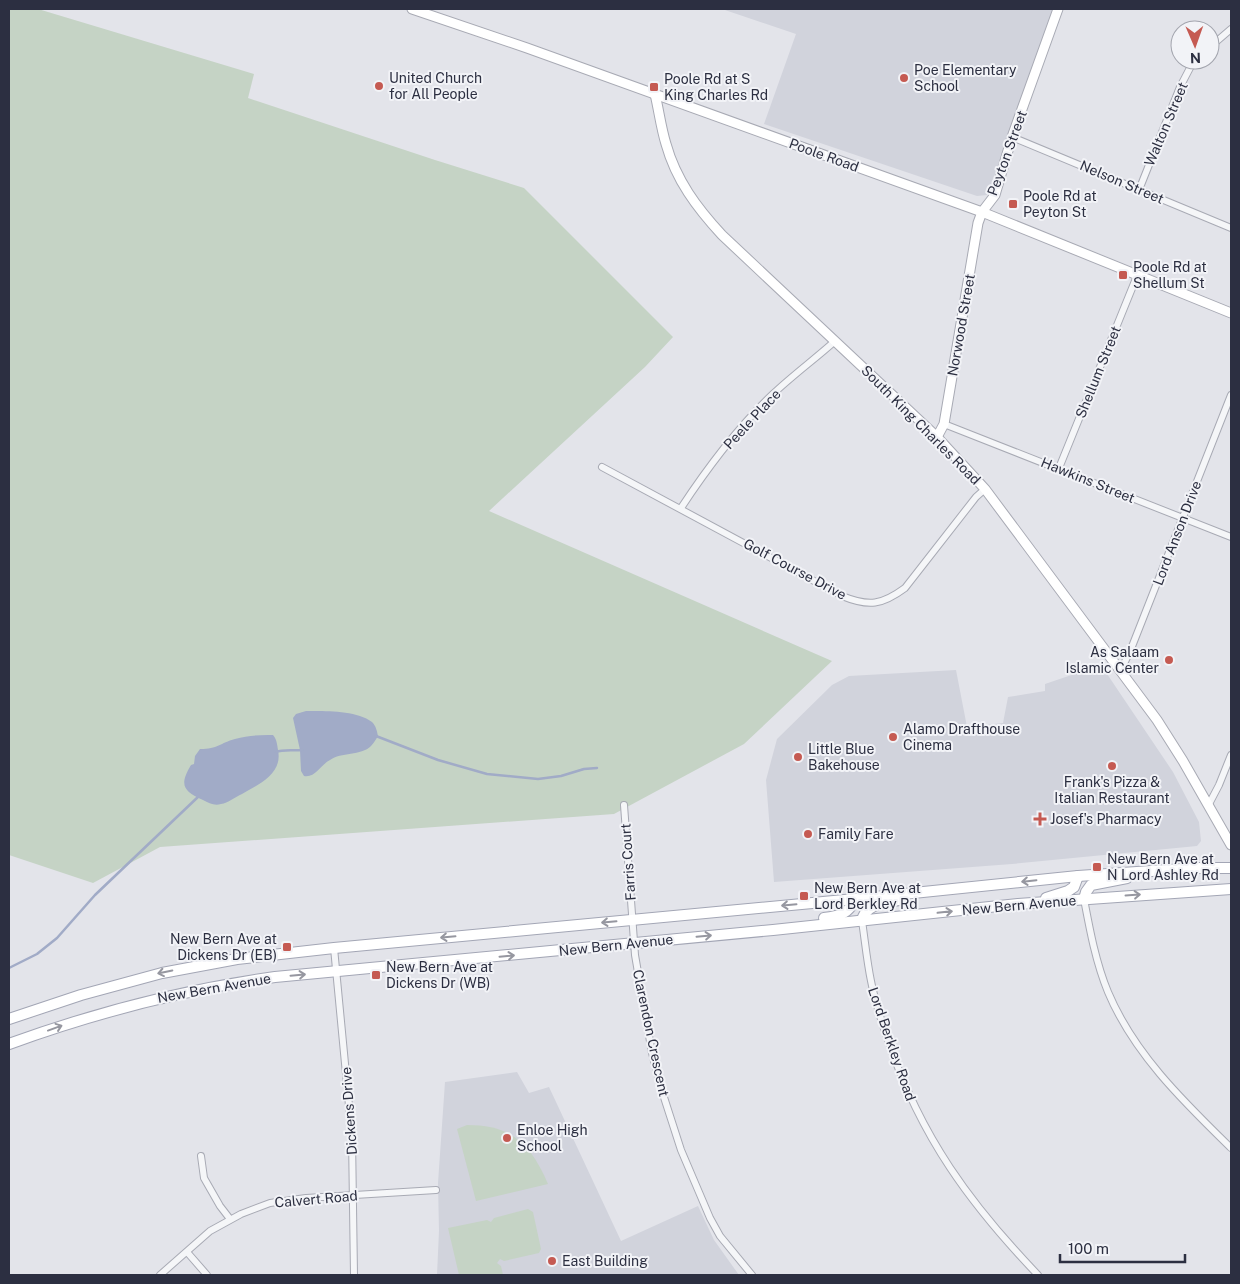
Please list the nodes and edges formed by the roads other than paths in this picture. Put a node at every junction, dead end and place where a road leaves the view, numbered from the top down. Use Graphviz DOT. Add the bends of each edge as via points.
graph roads {
  1 [pos="412,9"];
  2 [pos="1058,9"];
  3 [pos="1231,29"];
  4 [pos="1220,38"];
  5 [pos="1189,70"];
  6 [pos="655,94"];
  7 [pos="1012,137"];
  8 [pos="1139,190"];
  9 [pos="982,212"];
  10 [pos="1231,228"];
  11 [pos="1137,276"];
  12 [pos="1231,313"];
  13 [pos="835,341"];
  14 [pos="1231,395"];
  15 [pos="944,424"];
  16 [pos="937,437"];
  17 [pos="602,467"];
  18 [pos="1059,468"];
  19 [pos="985,489"];
  20 [pos="681,508"];
  21 [pos="1182,517"];
  22 [pos="1231,537"];
  23 [pos="1121,670"];
  24 [pos="1231,755"];
  25 [pos="624,804"];
  26 [pos="1208,806"];
  27 [pos="1231,845"];
  28 [pos="1231,868"];
  29 [pos="1157,871"];
  30 [pos="1078,876"];
  31 [pos="1231,888"];
  32 [pos="933,891"];
  33 [pos="854,899"];
  34 [pos="1084,899"];
  35 [pos="983,908"];
  36 [pos="632,920"];
  37 [pos="862,921"];
  38 [pos="773,930"];
  39 [pos="634,943"];
  40 [pos="334,948"];
  41 [pos="337,971"];
  42 [pos="9,1019"];
  43 [pos="9,1044"];
  44 [pos="1231,1148"];
  45 [pos="201,1156"];
  46 [pos="436,1190"];
  47 [pos="353,1195"];
  48 [pos="230,1219"];
  49 [pos="187,1252"];
  50 [pos="160,1275"];
  51 [pos="207,1275"];
  52 [pos="354,1275"];
  53 [pos="752,1275"];
  54 [pos="1038,1275"];
  1 -- 6 [label="street, Poole Road"];
  2 -- 7 [label="street, Peyton Street"];
  3 -- 4 [label="street"];
  5 -- 8 [label="street, Walton Street"];
  6 -- 9 [label="street, Poole Road"];
  6 -- 13 [label="street, South King Charles Road" via="666,145 680,180 697,208"];
  7 -- 8 [label="street, Nelson Street"];
  7 -- 9 [label="street, Peyton Street" via="995,194"];
  8 -- 10 [label="street, Nelson Street"];
  9 -- 11 [label="street, Poole Road"];
  9 -- 15 [label="street, Norwood Street"];
  11 -- 12 [label="street, Poole Road"];
  11 -- 18 [label="street, Shellum Street"];
  13 -- 16 [label="street, South King Charles Road"];
  13 -- 20 [label="street, Peele Place" via="773,394 732,438"];
  14 -- 21 [label="street, Lord Anson Drive"];
  15 -- 16 [label="street, Norwood Street"];
  15 -- 18 [label="street, Hawkins Street"];
  16 -- 19 [label="street, South King Charles Road"];
  17 -- 20 [label="street, Golf Course Drive"];
  18 -- 21 [label="street, Hawkins Street"];
  19 -- 20 [label="street, Golf Course Drive" via="905,588 880,602 860,603 842,596"];
  19 -- 23 [label="street, South King Charles Road"];
  21 -- 22 [label="street, Hawkins Street"];
  21 -- 23 [label="street, Lord Anson Drive"];
  23 -- 26 [label="street, South King Charles Road" via="1166,734"];
  24 -- 26 [label="street"];
  25 -- 36 [label="street, Farris Court"];
  26 -- 27 [label="street, South King Charles Road"];
  28 -- 29 [label="main road, New Bern Avenue"];
  29 -- 30 [label="main road, New Bern Avenue"];
  29 -- 34 [label="main road" via="1092,885"];
  30 -- 32 [label="main road, New Bern Avenue, one-way"];
  30 -- 35 [label="main road" via="1074,887 1068,891"];
  34 -- 31 [label="main road, New Bern Avenue, one-way"];
  32 -- 33 [label="main road, New Bern Avenue"];
  32 -- 37 [label="main road" via="873,905"];
  33 -- 36 [label="main road, New Bern Avenue, one-way"];
  33 -- 38 [label="main road" via="844,914 786,924"];
  34 -- 35 [label="main road, New Bern Avenue"];
  34 -- 44 [label="street" via="1100,971 1128,1029 1166,1082"];
  37 -- 35 [label="main road, New Bern Avenue, one-way"];
  36 -- 39 [label="street, Clarendon Crescent"];
  36 -- 40 [label="main road, New Bern Avenue, one-way"];
  37 -- 38 [label="main road, New Bern Avenue"];
  37 -- 54 [label="street, Lord Berkley Road" via="871,982 881,1020 900,1077 915,1109 963,1189 990,1224"];
  39 -- 38 [label="main road, New Bern Avenue, one-way"];
  41 -- 39 [label="main road, New Bern Avenue, one-way"];
  39 -- 53 [label="street, Clarendon Crescent" via="652,1053 681,1150 716,1230"];
  40 -- 41 [label="street, Dickens Drive"];
  40 -- 42 [label="main road, New Bern Avenue, one-way" via="237,959 162,973 80,995"];
  43 -- 41 [label="main road, New Bern Avenue, one-way" via="156,998 233,983"];
  41 -- 47 [label="street, Dickens Drive" via="352,1137"];
  45 -- 48 [label="street" via="204,1178"];
  46 -- 47 [label="street, Calvert Road"];
  47 -- 48 [label="street, Calvert Road" via="270,1202"];
  47 -- 52 [label="street, Dickens Drive"];
  48 -- 49 [label="street, Calvert Road" via="210,1231"];
  49 -- 50 [label="street, Calvert Road"];
  49 -- 51 [label="street"];
}
